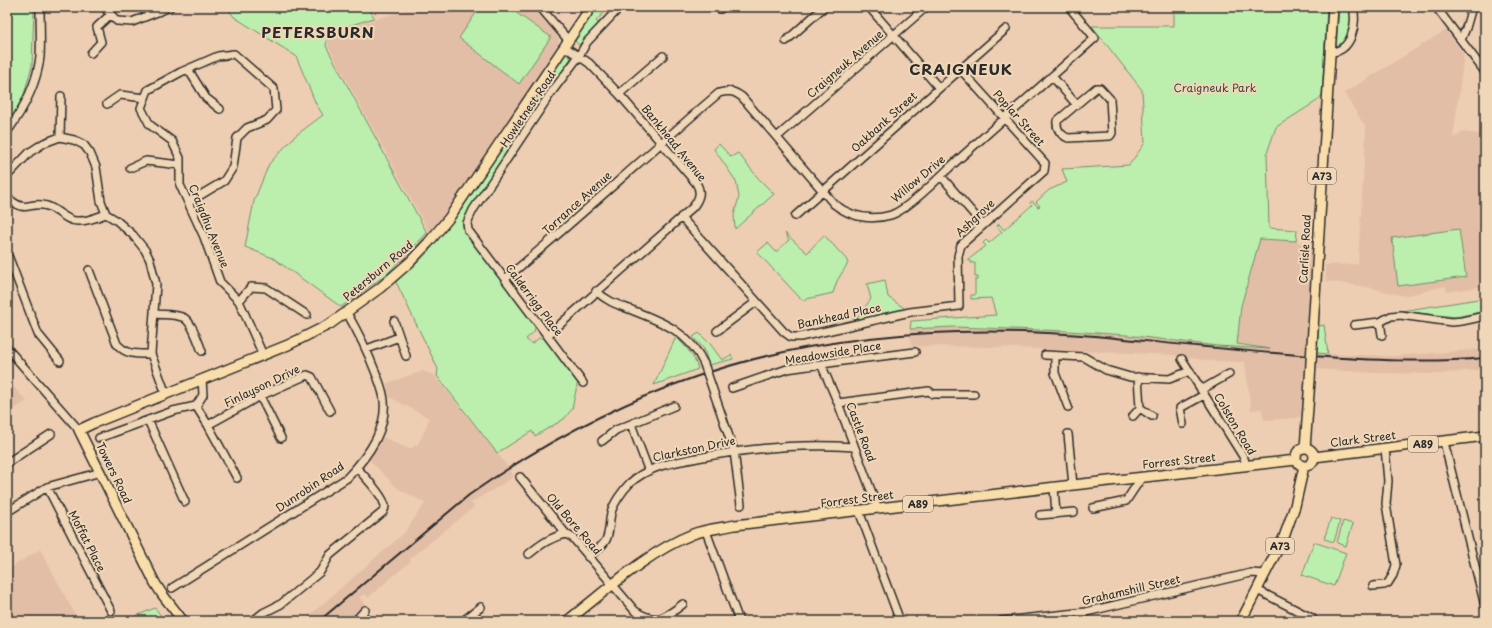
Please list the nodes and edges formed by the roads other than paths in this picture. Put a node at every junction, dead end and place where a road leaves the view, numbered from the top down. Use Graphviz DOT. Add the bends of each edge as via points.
graph roads {
  1 [pos="40,7"];
  2 [pos="104,7"];
  3 [pos="170,7"];
  4 [pos="540,7"];
  5 [pos="591,7"];
  6 [pos="620,7"];
  7 [pos="824,7"];
  8 [pos="869,7"];
  9 [pos="926,7"];
  10 [pos="1069,7"];
  11 [pos="1333,7"];
  12 [pos="1353,7"];
  13 [pos="1436,7"];
  14 [pos="1472,7"];
  15 [pos="111,14"];
  16 [pos="1006,29"];
  17 [pos="894,35"];
  18 [pos="786,40"];
  19 [pos="1461,40"];
  20 [pos="567,44"];
  21 [pos="1330,52"];
  22 [pos="91,53"];
  23 [pos="579,56"];
  24 [pos="663,56"];
  25 [pos="188,69"];
  26 [pos="961,70"];
  27 [pos="1485,72"];
  28 [pos="1052,76"];
  29 [pos="939,88"];
  30 [pos="619,94"];
  31 [pos="60,96"];
  32 [pos="145,98"];
  33 [pos="107,104"];
  34 [pos="1076,104"];
  35 [pos="220,109"];
  36 [pos="1005,118"];
  37 [pos="7,132"];
  38 [pos="60,136"];
  39 [pos="777,137"];
  40 [pos="662,142"];
  41 [pos="180,164"];
  42 [pos="1045,164"];
  43 [pos="130,168"];
  44 [pos="7,176"];
  45 [pos="941,176"];
  46 [pos="822,192"];
  47 [pos="7,197"];
  48 [pos="188,202"];
  49 [pos="106,214"];
  50 [pos="795,216"];
  51 [pos="680,217"];
  52 [pos="983,225"];
  53 [pos="468,230"];
  54 [pos="9,258"];
  55 [pos="89,270"];
  56 [pos="11,274"];
  57 [pos="505,279"];
  58 [pos="596,292"];
  59 [pos="239,301"];
  60 [pos="756,302"];
  61 [pos="959,306"];
  62 [pos="347,312"];
  63 [pos="154,314"];
  64 [pos="307,315"];
  65 [pos="1485,316"];
  66 [pos="394,321"];
  67 [pos="1380,322"];
  68 [pos="1354,325"];
  69 [pos="717,330"];
  70 [pos="548,335"];
  71 [pos="1382,335"];
  72 [pos="399,337"];
  73 [pos="7,348"];
  74 [pos="367,349"];
  75 [pos="202,351"];
  76 [pos="915,352"];
  77 [pos="150,354"];
  78 [pos="263,355"];
  79 [pos="1044,355"];
  80 [pos="406,356"];
  81 [pos="1054,356"];
  82 [pos="1182,358"];
  83 [pos="60,361"];
  84 [pos="821,364"];
  85 [pos="1190,371"];
  86 [pos="1229,374"];
  87 [pos="1138,377"];
  88 [pos="202,379"];
  89 [pos="583,382"];
  90 [pos="732,388"];
  91 [pos="1203,392"];
  92 [pos="166,394"];
  93 [pos="974,394"];
  94 [pos="260,396"];
  95 [pos="838,403"];
  96 [pos="196,406"];
  97 [pos="674,406"];
  98 [pos="1068,407"];
  99 [pos="1140,408"];
  100 [pos="330,411"];
  101 [pos="1133,416"];
  102 [pos="1152,416"];
  103 [pos="148,420"];
  104 [pos="631,424"];
  105 [pos="1183,424"];
  106 [pos="208,425"];
  107 [pos="79,430"];
  108 [pos="51,434"];
  109 [pos="1068,434"];
  110 [pos="1485,436"];
  111 [pos="99,438"];
  112 [pos="281,438"];
  113 [pos="602,441"];
  114 [pos="1444,442"];
  115 [pos="854,447"];
  116 [pos="1305,448"];
  117 [pos="1386,448"];
  118 [pos="734,451"];
  119 [pos="1314,457"];
  120 [pos="1296,460"];
  121 [pos="7,463"];
  122 [pos="1246,466"];
  123 [pos="1304,466"];
  124 [pos="357,468"];
  125 [pos="648,469"];
  126 [pos="101,472"];
  127 [pos="520,477"];
  128 [pos="1142,477"];
  129 [pos="236,478"];
  130 [pos="1073,485"];
  131 [pos="47,487"];
  132 [pos="1054,487"];
  133 [pos="185,502"];
  134 [pos="742,505"];
  135 [pos="1092,508"];
  136 [pos="878,509"];
  137 [pos="859,511"];
  138 [pos="7,512"];
  139 [pos="1074,512"];
  140 [pos="1056,514"];
  141 [pos="1040,515"];
  142 [pos="706,531"];
  143 [pos="566,534"];
  144 [pos="529,554"];
  145 [pos="588,557"];
  146 [pos="1265,574"];
  147 [pos="612,586"];
  148 [pos="1373,586"];
  149 [pos="172,588"];
  150 [pos="1257,590"];
  151 [pos="683,604"];
  152 [pos="111,606"];
  153 [pos="1485,606"];
  154 [pos="481,607"];
  155 [pos="365,610"];
  156 [pos="1312,618"];
  157 [pos="658,620"];
  158 [pos="183,621"];
  159 [pos="252,621"];
  160 [pos="354,621"];
  161 [pos="463,621"];
  162 [pos="567,621"];
  163 [pos="739,621"];
  164 [pos="900,621"];
  165 [pos="1001,621"];
  166 [pos="1241,621"];
  1 -- 37 [label="street" via="40,57 37,72 18,118"];
  2 -- 15 [label="street"];
  3 -- 15 [label="street" via="132,22 117,21"];
  4 -- 20 [label="street, Bankhead Avenue"];
  5 -- 20 [label="main road, Petersburn Road"];
  6 -- 23 [label="street, Howletnest Road" via="587,42"];
  7 -- 18 [label="street"];
  8 -- 17 [label="street"];
  9 -- 17 [label="street, Craigneuk Avenue"];
  10 -- 28 [label="street, Willow Drive" via="1095,38"];
  11 -- 21 [label="main road, Carlisle Road / A73"];
  12 -- 21 [label="street" via="1354,25 1348,42 1340,51"];
  13 -- 19 [label="street"];
  14 -- 19 [label="street"];
  15 -- 22 [label="street" via="97,27 101,42"];
  16 -- 26 [label="street, Oakbank Street"];
  17 -- 29 [label="street"];
  17 -- 39 [label="street, Craigneuk Avenue"];
  19 -- 27 [label="street"];
  20 -- 23 [label="street, Bankhead Avenue"];
  20 -- 62 [label="main road, Petersburn Road" via="449,218 410,262"];
  21 -- 116 [label="main road, Carlisle Road / A73, bridge"];
  23 -- 30 [label="street, Bankhead Avenue"];
  23 -- 53 [label="street, Howletnest Road" via="551,93 473,210 467,223"];
  24 -- 30 [label="street"];
  25 -- 32 [label="street" via="148,90"];
  25 -- 35 [label="street" via="206,98"];
  25 -- 48 [label="street" via="218,56 234,54 274,89 276,110 267,120 247,128 237,138 233,167 224,181"];
  26 -- 29 [label="street, Oakbank Street"];
  26 -- 36 [label="street, Poplar Street"];
  28 -- 34 [label="street"];
  28 -- 36 [label="street, Willow Drive"];
  29 -- 46 [label="street, Oakbank Street"];
  30 -- 40 [label="street, Bankhead Avenue"];
  31 -- 38 [label="street"];
  32 -- 33 [label="street" via="120,95"];
  32 -- 41 [label="street, Craigdhu Avenue" via="141,108 150,125 172,141"];
  34 -- 34 [label="street" via="1096,88 1100,88 1110,99 1112,134 1068,138 1063,136 1058,130 1057,121"];
  36 -- 42 [label="street, Poplar Street"];
  36 -- 45 [label="street, Willow Drive"];
  38 -- 44 [label="street" via="30,152"];
  38 -- 49 [label="street" via="84,145 90,153 96,167 101,201"];
  39 -- 40 [label="street, Willow Drive" via="742,97 728,90 719,92"];
  39 -- 46 [label="street, Willow Drive"];
  40 -- 51 [label="street, Bankhead Avenue" via="699,187 700,193 696,203"];
  40 -- 57 [label="street, Torrance Avenue" via="553,240"];
  41 -- 43 [label="street" via="146,161"];
  41 -- 48 [label="street, Craigdhu Avenue" via="180,184"];
  42 -- 52 [label="street, Ashgrove" via="1044,171"];
  45 -- 46 [label="street, Willow Drive" via="905,206 892,214 874,218 845,212"];
  45 -- 52 [label="street"];
  46 -- 50 [label="street, Oakbank Street"];
  47 -- 49 [label="street" via="16,205 24,207 47,206 75,222"];
  48 -- 59 [label="street, Craigdhu Avenue" via="220,282"];
  49 -- 63 [label="street" via="133,235 145,250 156,284"];
  51 -- 58 [label="street, Bankhead Avenue"];
  51 -- 60 [label="street, Bankhead Place"];
  52 -- 61 [label="street, Ashgrove" via="961,245 958,256"];
  53 -- 57 [label="street, Calderrigg Place"];
  54 -- 56 [label="street"];
  55 -- 77 [label="street" via="117,344 128,353"];
  56 -- 83 [label="street" via="38,334"];
  57 -- 70 [label="street, Calderrigg Place"];
  58 -- 70 [label="street, Bankhead Avenue"];
  58 -- 118 [label="street, bridge" via="607,301 660,320 676,330 697,350"];
  59 -- 64 [label="street" via="251,287 266,288"];
  59 -- 78 [label="street, Craigdhu Avenue"];
  60 -- 61 [label="street, Bankhead Place" via="791,337 910,312"];
  60 -- 69 [label="street"];
  62 -- 74 [label="street, Dunrobin Road"];
  62 -- 78 [label="main road, Petersburn Road" via="314,332"];
  63 -- 75 [label="street" via="186,318"];
  63 -- 77 [label="street"];
  65 -- 67 [label="street" via="1452,322 1400,315 1391,316"];
  66 -- 72 [label="street"];
  67 -- 68 [label="street"];
  67 -- 71 [label="street"];
  70 -- 89 [label="street, Calderrigg Place"];
  72 -- 74 [label="street"];
  72 -- 80 [label="street"];
  73 -- 107 [label="street, Towers Road"];
  74 -- 124 [label="street, Dunrobin Road" via="381,386 384,405 379,433"];
  76 -- 84 [label="street, Meadowside Place"];
  77 -- 92 [label="street"];
  78 -- 88 [label="main road, Petersburn Road"];
  79 -- 81 [label="street"];
  81 -- 87 [label="street" via="1084,357 1106,370"];
  81 -- 98 [label="street" via="1055,372"];
  82 -- 85 [label="street, Colston Road"];
  84 -- 90 [label="street, Meadowside Place" via="787,369"];
  84 -- 95 [label="street, Castle Road"];
  85 -- 87 [label="street" via="1169,379"];
  85 -- 91 [label="street, Colston Road"];
  86 -- 91 [label="street"];
  87 -- 99 [label="street"];
  88 -- 92 [label="main road, Petersburn Road"];
  88 -- 96 [label="street" via="203,395"];
  91 -- 105 [label="street, Colston Road" via="1180,408"];
  91 -- 122 [label="street, Colston Road" via="1244,458"];
  92 -- 107 [label="main road, Petersburn Road"];
  93 -- 95 [label="street" via="934,394 929,391"];
  94 -- 100 [label="street, Finlayson Drive" via="307,375 312,377"];
  94 -- 106 [label="street, Finlayson Drive"];
  94 -- 112 [label="street"];
  95 -- 115 [label="street, Castle Road"];
  96 -- 103 [label="street"];
  96 -- 106 [label="street"];
  97 -- 104 [label="street"];
  99 -- 101 [label="street"];
  99 -- 102 [label="street"];
  103 -- 111 [label="street"];
  103 -- 133 [label="street"];
  104 -- 113 [label="street" via="616,430"];
  104 -- 125 [label="street"];
  106 -- 129 [label="street"];
  107 -- 126 [label="main road, Towers Road"];
  108 -- 121 [label="street"];
  109 -- 130 [label="street"];
  110 -- 114 [label="main road, Clark Street / A89"];
  114 -- 117 [label="main road, Clark Street / A89"];
  114 -- 153 [label="street"];
  115 -- 118 [label="street, Clarkston Drive" via="822,444 788,445"];
  115 -- 136 [label="street, Castle Road"];
  116 -- 119 [label="main road" via="1311,450"];
  116 -- 120 [label="main road" via="1299,450"];
  117 -- 119 [label="main road, Clark Street / A89"];
  117 -- 148 [label="street" via="1386,504 1396,565 1388,583"];
  118 -- 125 [label="street, Clarkston Drive"];
  118 -- 134 [label="street"];
  119 -- 123 [label="main road" via="1310,465"];
  120 -- 122 [label="main road, Forrest Street / A89"];
  120 -- 123 [label="main road"];
  122 -- 128 [label="main road, Forrest Street / A89"];
  123 -- 146 [label="main road, A73" via="1288,527"];
  124 -- 149 [label="street, Dunrobin Road" via="323,494"];
  124 -- 159 [label="street" via="384,503 383,512 330,555 320,572 281,604 263,612"];
  125 -- 145 [label="street, Clarkston Drive" via="629,483 611,512 605,542"];
  126 -- 131 [label="street"];
  126 -- 158 [label="main road, Towers Road" via="155,582"];
  127 -- 143 [label="street, Old Bore Road"];
  128 -- 130 [label="main road, Forrest Street / A89"];
  128 -- 135 [label="street" via="1126,501"];
  130 -- 132 [label="main road, Forrest Street / A89"];
  131 -- 138 [label="street"];
  131 -- 152 [label="street, Moffat Place"];
  132 -- 136 [label="main road, Forrest Street / A89"];
  132 -- 140 [label="street"];
  136 -- 137 [label="main road, Forrest Street / A89"];
  137 -- 142 [label="main road, Forrest Street / A89" via="735,525"];
  137 -- 164 [label="street"];
  139 -- 140 [label="street"];
  140 -- 141 [label="street"];
  142 -- 147 [label="main road, Forrest Street / A89" via="676,542 646,560"];
  142 -- 163 [label="street"];
  143 -- 144 [label="street" via="545,541"];
  143 -- 145 [label="street, Old Bore Road" via="573,538"];
  145 -- 147 [label="street, Old Bore Road"];
  146 -- 150 [label="main road, A73"];
  146 -- 165 [label="street, Grahamshill Street" via="1251,573 1086,612"];
  147 -- 157 [label="street, Old Bore Road" via="635,611 649,619"];
  147 -- 162 [label="main road, Forrest Street / A89"];
  150 -- 156 [label="street"];
  150 -- 166 [label="main road, A73"];
  151 -- 157 [label="street"];
  154 -- 161 [label="street"];
  155 -- 160 [label="street"];
}
